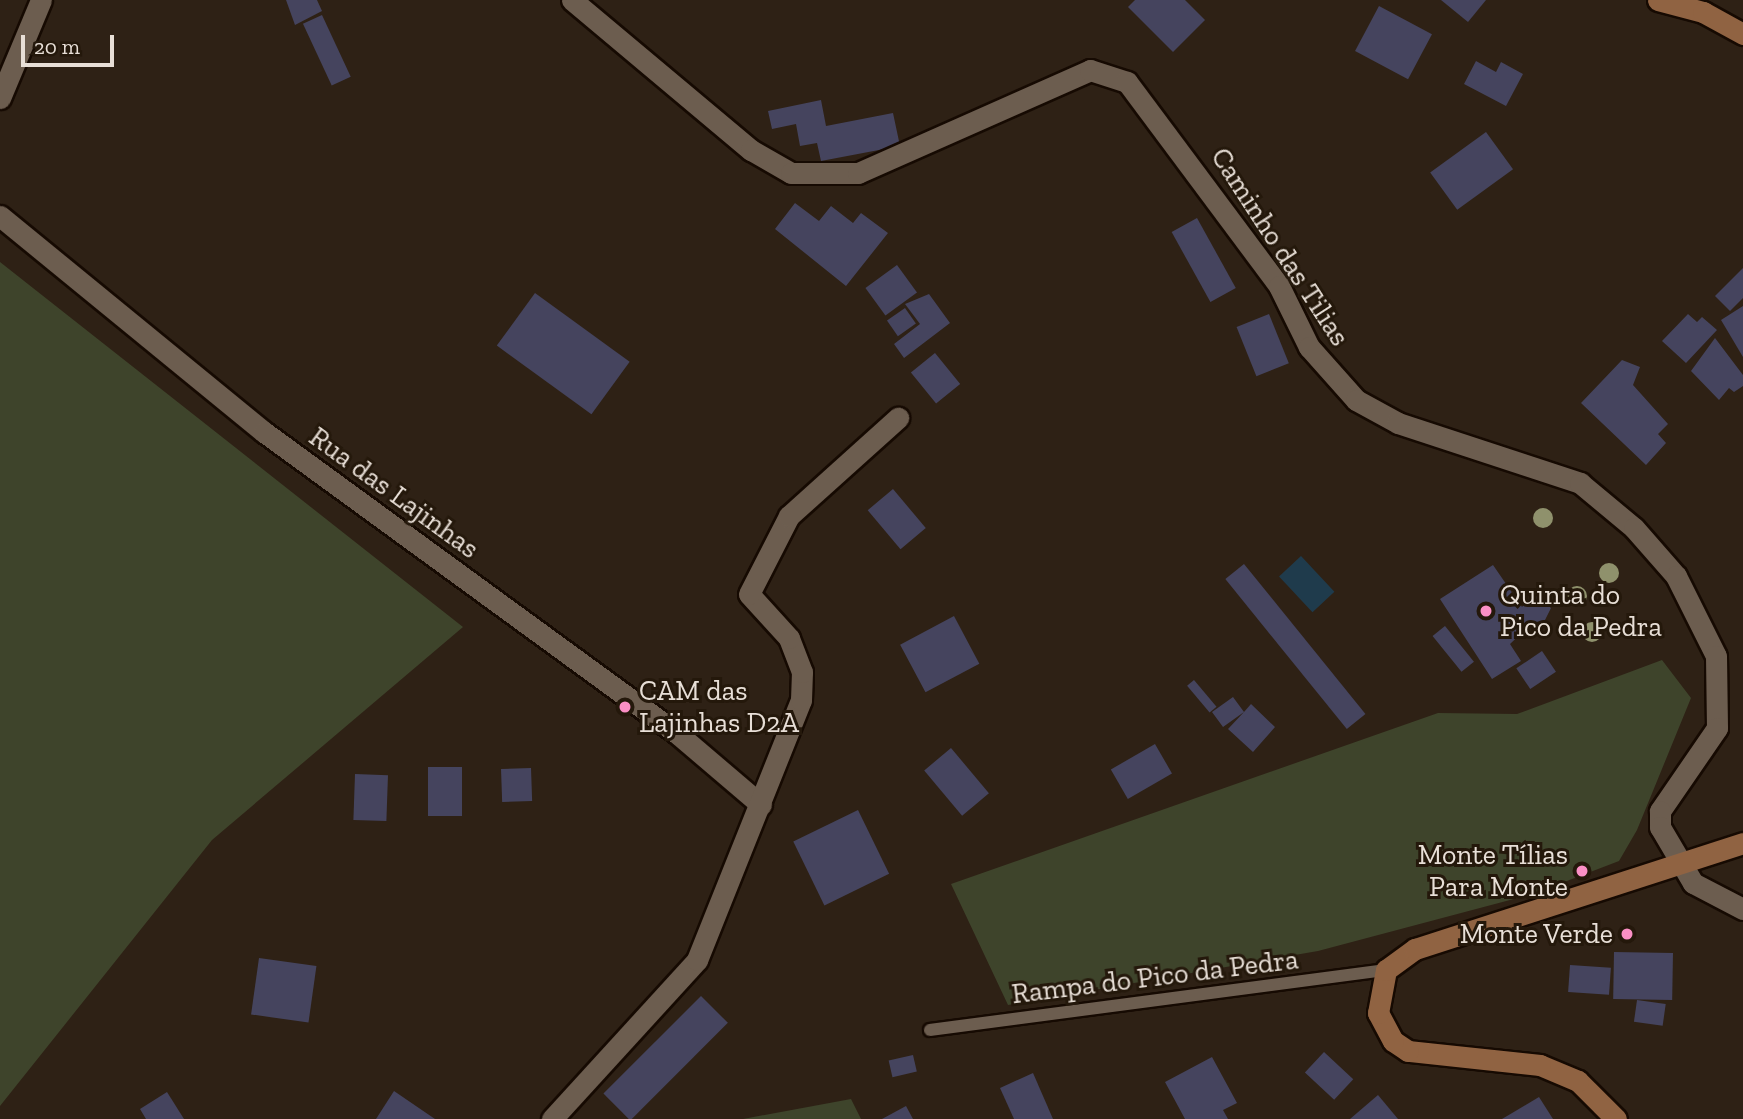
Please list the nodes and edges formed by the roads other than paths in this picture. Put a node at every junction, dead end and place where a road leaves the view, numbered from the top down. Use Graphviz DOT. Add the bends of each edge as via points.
graph roads {
  1 [pos="41,0"];
  2 [pos="572,0"];
  3 [pos="1658,0"];
  4 [pos="1743,34"];
  5 [pos="0,98"];
  6 [pos="0,216"];
  7 [pos="898,418"];
  8 [pos="761,805"];
  9 [pos="1743,844"];
  10 [pos="1680,864"];
  11 [pos="1743,909"];
  12 [pos="1386,970"];
  13 [pos="930,1030"];
  14 [pos="552,1119"];
  15 [pos="1616,1119"];
  1 -- 5 [label="street"];
  2 -- 10 [label="street, Caminho das Tilias" via="751,150 791,173 858,173 1090,70 1127,82 1279,286 1309,346 1356,400 1398,423 1580,483 1634,528 1676,576 1716,656 1719,692 1717,728 1660,811 1660,827"];
  3 -- 4 [label="main road" via="1703,12"];
  6 -- 8 [label="street, Rua das Lajinhas" via="264,432 678,734"];
  7 -- 8 [label="street" via="789,516 749,594 789,638 802,672 801,700"];
  8 -- 14 [label="street" via="697,960"];
  9 -- 10 [label="main road"];
  10 -- 11 [label="street, Caminho das Tilias" via="1693,883"];
  10 -- 12 [label="main road" via="1415,949"];
  12 -- 13 [label="lane, Rampa do Pico da Pedra"];
  12 -- 15 [label="main road" via="1378,1013 1393,1041 1408,1051 1540,1065 1578,1081"];
}
